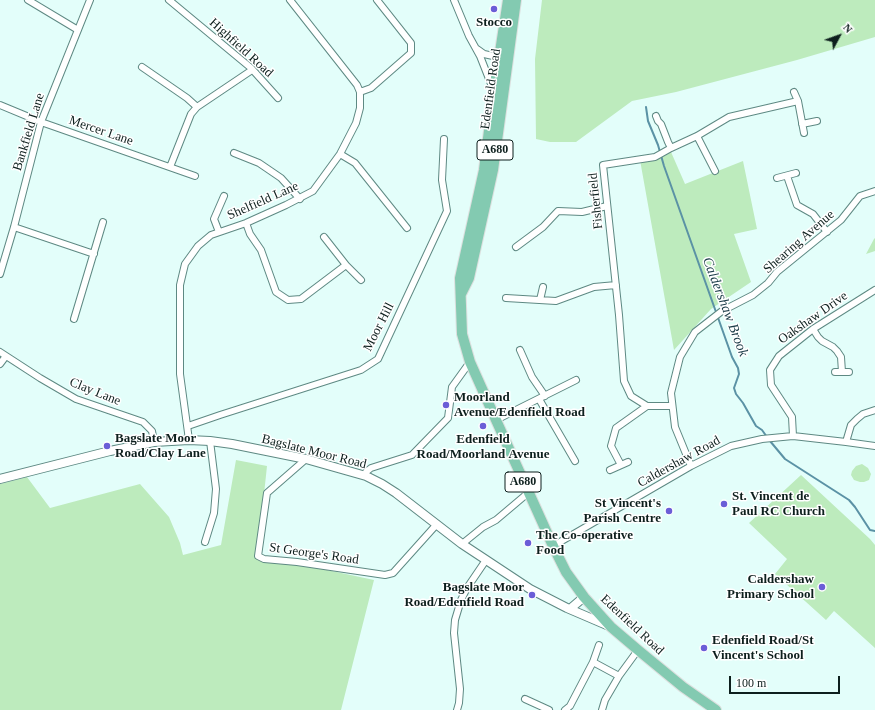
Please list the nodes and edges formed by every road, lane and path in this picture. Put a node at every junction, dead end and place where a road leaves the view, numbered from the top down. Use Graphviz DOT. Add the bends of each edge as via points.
graph roads {
  1 [pos="28,0"];
  2 [pos="90,0"];
  3 [pos="169,0"];
  4 [pos="290,0"];
  5 [pos="377,0"];
  6 [pos="454,0"];
  7 [pos="508,0"];
  8 [pos="516,0"];
  9 [pos="78,30"];
  10 [pos="475,47"];
  11 [pos="504,58"];
  12 [pos="142,67"];
  13 [pos="252,70"];
  14 [pos="494,91"];
  15 [pos="360,92"];
  16 [pos="794,92"];
  17 [pos="278,98"];
  18 [pos="798,101"];
  19 [pos="0,104"];
  20 [pos="198,106"];
  21 [pos="656,116"];
  22 [pos="816,121"];
  23 [pos="41,122"];
  24 [pos="802,124"];
  25 [pos="804,133"];
  26 [pos="697,136"];
  27 [pos="444,139"];
  28 [pos="671,148"];
  29 [pos="234,153"];
  30 [pos="340,154"];
  31 [pos="170,167"];
  32 [pos="715,171"];
  33 [pos="796,173"];
  34 [pos="195,176"];
  35 [pos="787,176"];
  36 [pos="777,178"];
  37 [pos="875,191"];
  38 [pos="224,196"];
  39 [pos="300,199"];
  40 [pos="608,206"];
  41 [pos="480,208"];
  42 [pos="104,222"];
  43 [pos="246,223"];
  44 [pos="14,227"];
  45 [pos="407,228"];
  46 [pos="219,232"];
  47 [pos="827,232"];
  48 [pos="324,237"];
  49 [pos="516,247"];
  50 [pos="94,254"];
  51 [pos="346,265"];
  52 [pos="0,274"];
  53 [pos="360,280"];
  54 [pos="616,285"];
  55 [pos="543,287"];
  56 [pos="875,290"];
  57 [pos="506,298"];
  58 [pos="540,300"];
  59 [pos="74,319"];
  60 [pos="813,329"];
  61 [pos="520,350"];
  62 [pos="0,352"];
  63 [pos="6,356"];
  64 [pos="470,362"];
  65 [pos="0,364"];
  66 [pos="835,372"];
  67 [pos="842,372"];
  68 [pos="849,372"];
  69 [pos="576,380"];
  70 [pos="545,396"];
  71 [pos="539,399"];
  72 [pos="647,406"];
  73 [pos="672,406"];
  74 [pos="875,410"];
  75 [pos="496,420"];
  76 [pos="188,426"];
  77 [pos="793,436"];
  78 [pos="189,440"];
  79 [pos="210,441"];
  80 [pos="154,442"];
  81 [pos="846,442"];
  82 [pos="875,446"];
  83 [pos="306,459"];
  84 [pos="575,461"];
  85 [pos="628,462"];
  86 [pos="621,465"];
  87 [pos="691,466"];
  88 [pos="610,470"];
  89 [pos="366,476"];
  90 [pos="0,479"];
  91 [pos="528,493"];
  92 [pos="437,524"];
  93 [pos="205,542"];
  94 [pos="462,544"];
  95 [pos="553,546"];
  96 [pos="486,560"];
  97 [pos="584,597"];
  98 [pos="570,609"];
  99 [pos="611,627"];
  100 [pos="600,646"];
  101 [pos="638,650"];
  102 [pos="593,662"];
  103 [pos="619,676"];
  104 [pos="525,699"];
  105 [pos="457,710"];
  106 [pos="549,710"];
  107 [pos="565,710"];
  108 [pos="602,710"];
  109 [pos="716,710"];
  1 -- 9 [label="street"];
  2 -- 9 [label="street, Bankfield Lane"];
  3 -- 13 [label="street, Highfield Road"];
  4 -- 15 [label="street"];
  5 -- 15 [label="street" via="411,42 410,53 371,88"];
  6 -- 10 [label="street"];
  7 -- 11 [label="main road, Edenfield Road / A680"];
  8 -- 11 [label="main road, Edenfield Road / A680"];
  9 -- 23 [label="street, Bankfield Lane"];
  10 -- 11 [label="street" via="484,54"];
  10 -- 14 [label="street"];
  11 -- 14 [label="main road, Edenfield Road / A680"];
  11 -- 41 [label="main road, Edenfield Road / A680" via="492,170"];
  12 -- 20 [label="street"];
  13 -- 17 [label="street, Highfield Road"];
  13 -- 20 [label="street"];
  14 -- 41 [label="main road, Edenfield Road / A680"];
  15 -- 30 [label="street, Shelfield Lane" via="360,108 356,123"];
  16 -- 18 [label="street"];
  18 -- 24 [label="street"];
  18 -- 26 [label="street, Fisherfield" via="729,117"];
  19 -- 23 [label="street, Mercer Lane"];
  20 -- 31 [label="street" via="192,114"];
  21 -- 28 [label="street" via="658,121 664,123"];
  22 -- 24 [label="street"];
  23 -- 31 [label="street, Mercer Lane"];
  23 -- 44 [label="street, Bankfield Lane"];
  24 -- 25 [label="street"];
  26 -- 28 [label="street, Fisherfield"];
  26 -- 32 [label="street"];
  27 -- 76 [label="street, Moor Hill" via="442,180 447,211 378,359 361,370"];
  28 -- 40 [label="street, Fisherfield" via="655,157 603,164"];
  29 -- 39 [label="street" via="259,163 281,178"];
  30 -- 39 [label="street, Shelfield Lane" via="313,191"];
  30 -- 45 [label="street" via="355,162"];
  31 -- 34 [label="street, Mercer Lane"];
  33 -- 35 [label="street"];
  35 -- 36 [label="street"];
  35 -- 47 [label="street" via="797,204 813,214"];
  37 -- 47 [label="street, Shearing Avenue" via="860,196 841,220"];
  38 -- 46 [label="street" via="214,219"];
  39 -- 43 [label="street, Shelfield Lane"];
  40 -- 49 [label="street" via="582,212 558,211 543,227"];
  40 -- 54 [label="street, Fisherfield"];
  41 -- 64 [label="main road, Edenfield Road / A680" via="469,278 460,296 462,334"];
  42 -- 50 [label="street"];
  43 -- 46 [label="street, Shelfield Lane"];
  43 -- 51 [label="street" via="261,250 276,292 288,300 301,299"];
  44 -- 50 [label="street"];
  44 -- 52 [label="street, Bankfield Lane"];
  46 -- 76 [label="street, Shelfield Lane" via="198,246 184,264 180,285 180,374"];
  47 -- 73 [label="street, Shearing Avenue" via="777,272 768,283 695,332 680,357 670,393"];
  48 -- 51 [label="street"];
  50 -- 59 [label="street"];
  51 -- 53 [label="street"];
  54 -- 58 [label="street" via="594,287 556,301"];
  54 -- 72 [label="street, Fisherfield" via="624,381 631,396"];
  55 -- 58 [label="street"];
  56 -- 60 [label="street, Oakshaw Drive"];
  57 -- 58 [label="street"];
  60 -- 67 [label="street" via="822,341 838,351"];
  60 -- 77 [label="street, Oakshaw Drive" via="779,356 770,370 771,385 792,417"];
  61 -- 70 [label="street" via="532,378"];
  62 -- 63 [label="street, Clay Lane"];
  63 -- 65 [label="street"];
  63 -- 80 [label="street, Clay Lane" via="76,399 143,422 152,431"];
  64 -- 75 [label="main road, Edenfield Road / A680"];
  64 -- 89 [label="street" via="452,388 448,418 412,455 371,468 366,472"];
  66 -- 67 [label="street"];
  67 -- 68 [label="street"];
  69 -- 70 [label="street"];
  70 -- 71 [label="street"];
  71 -- 75 [label="street"];
  71 -- 84 [label="street"];
  72 -- 73 [label="street"];
  72 -- 86 [label="street" via="616,428 611,446"];
  73 -- 87 [label="street, Shearing Avenue" via="675,427"];
  74 -- 81 [label="street" via="863,414 851,425"];
  75 -- 91 [label="main road, Edenfield Road / A680"];
  76 -- 78 [label="street, Shelfield Lane"];
  77 -- 81 [label="street, Caldershaw Road"];
  77 -- 87 [label="street, Caldershaw Road" via="731,446"];
  78 -- 79 [label="street, Bagslate Moor Road"];
  78 -- 80 [label="street, Bagslate Moor Road"];
  79 -- 83 [label="street, Bagslate Moor Road"];
  79 -- 93 [label="street" via="216,489 214,513"];
  80 -- 90 [label="street, Bagslate Moor Road"];
  81 -- 82 [label="street, Caldershaw Road"];
  83 -- 89 [label="street, Bagslate Moor Road"];
  83 -- 92 [label="street, St George's Road" via="267,493 258,556 264,559 393,574"];
  85 -- 86 [label="street"];
  86 -- 88 [label="street"];
  87 -- 95 [label="street, Caldershaw Road"];
  89 -- 92 [label="street, Bagslate Moor Road" via="396,493"];
  91 -- 94 [label="street"];
  91 -- 95 [label="main road, Edenfield Road / A680"];
  92 -- 94 [label="street, Bagslate Moor Road"];
  94 -- 96 [label="street, Bagslate Moor Road"];
  95 -- 97 [label="main road, Edenfield Road / A680" via="566,572"];
  96 -- 98 [label="street, Bagslate Moor Road" via="530,589"];
  96 -- 105 [label="street" via="467,588 455,620 460,688"];
  97 -- 98 [label="street"];
  97 -- 99 [label="main road, Edenfield Road / A680"];
  98 -- 99 [label="street, Bagslate Moor Road"];
  99 -- 101 [label="main road, Edenfield Road / A680"];
  100 -- 102 [label="street"];
  101 -- 103 [label="street"];
  101 -- 109 [label="main road, Edenfield Road / A680"];
  102 -- 103 [label="street"];
  102 -- 107 [label="street" via="570,706"];
  103 -- 108 [label="street"];
  104 -- 106 [label="street"];
}
